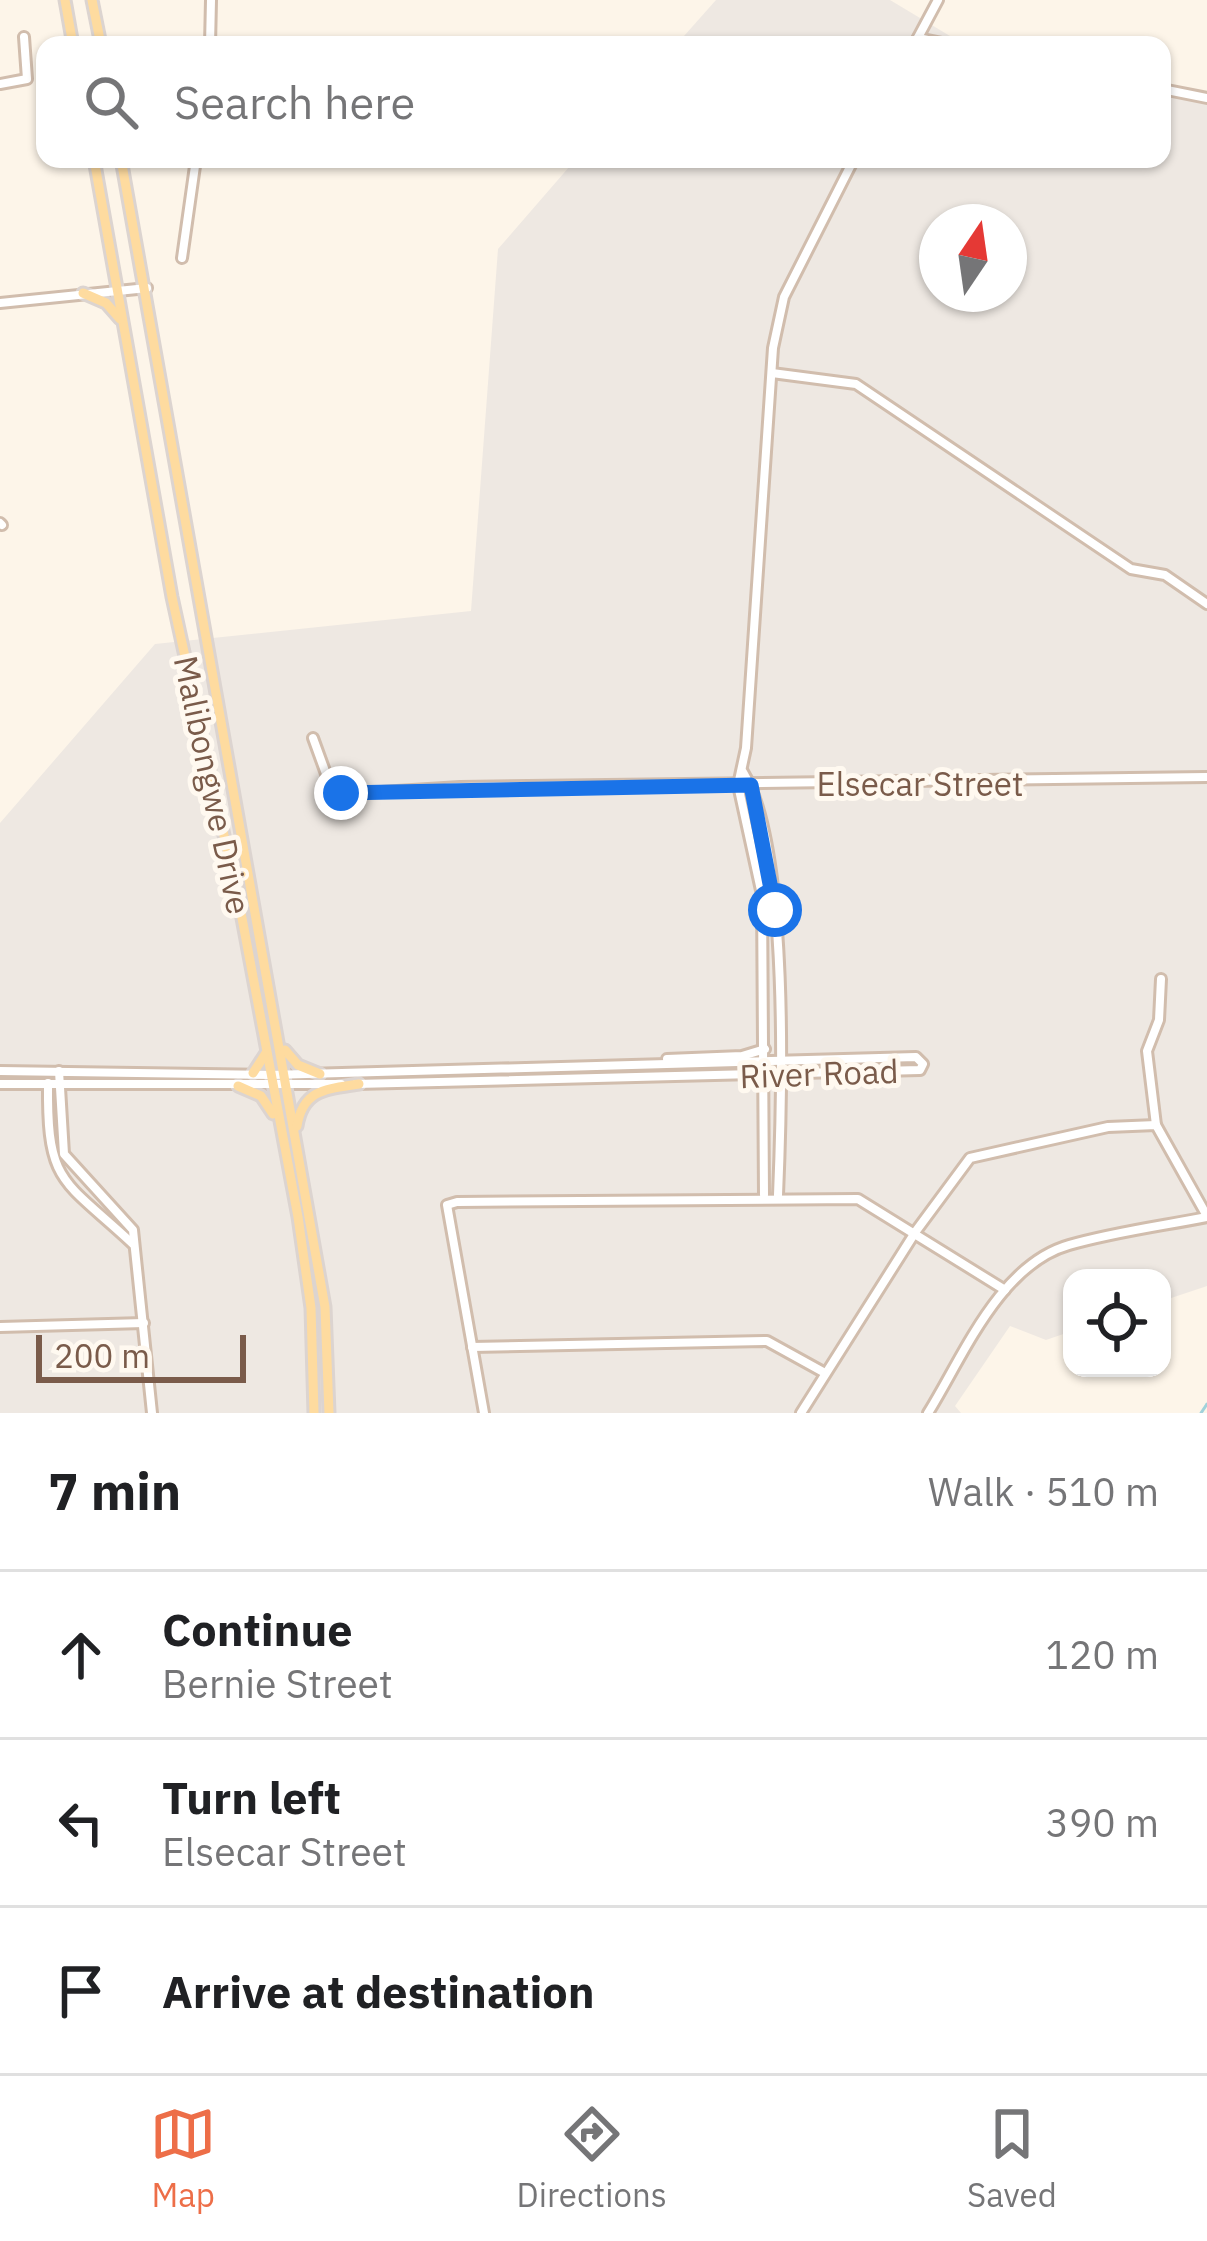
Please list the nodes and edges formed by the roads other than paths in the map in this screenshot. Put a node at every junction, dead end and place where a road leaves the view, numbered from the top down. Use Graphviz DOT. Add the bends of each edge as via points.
graph roads {
  1 [pos="65,0"];
  2 [pos="92,0"];
  3 [pos="212,0"];
  4 [pos="938,0"];
  5 [pos="71,36"];
  6 [pos="99,36"];
  7 [pos="210,36"];
  8 [pos="919,36"];
  9 [pos="24,37"];
  10 [pos="0,84"];
  11 [pos="1171,90"];
  12 [pos="1207,98"];
  13 [pos="96,168"];
  14 [pos="123,168"];
  15 [pos="195,168"];
  16 [pos="849,168"];
  17 [pos="182,259"];
  18 [pos="147,288"];
  19 [pos="117,290"];
  20 [pos="83,293"];
  21 [pos="0,303"];
  22 [pos="124,323"];
  23 [pos="772,373"];
  24 [pos="1207,604"];
  25 [pos="313,738"];
  26 [pos="743,772"];
  27 [pos="1207,777"];
  28 [pos="738,785"];
  29 [pos="751,785"];
  30 [pos="1161,980"];
  31 [pos="280,1040"];
  32 [pos="765,1049"];
  33 [pos="266,1052"];
  34 [pos="766,1062"];
  35 [pos="778,1062"];
  36 [pos="654,1063"];
  37 [pos="0,1070"];
  38 [pos="54,1071"];
  39 [pos="253,1072"];
  40 [pos="320,1074"];
  41 [pos="741,1076"];
  42 [pos="766,1076"];
  43 [pos="779,1076"];
  44 [pos="272,1080"];
  45 [pos="287,1080"];
  46 [pos="0,1084"];
  47 [pos="49,1084"];
  48 [pos="61,1084"];
  49 [pos="358,1084"];
  50 [pos="238,1086"];
  51 [pos="766,1096"];
  52 [pos="1156,1125"];
  53 [pos="296,1132"];
  54 [pos="283,1136"];
  55 [pos="764,1196"];
  56 [pos="778,1196"];
  57 [pos="1207,1217"];
  58 [pos="916,1231"];
  59 [pos="134,1245"];
  60 [pos="1004,1290"];
  61 [pos="144,1323"];
  62 [pos="0,1327"];
  63 [pos="472,1347"];
  64 [pos="825,1373"];
  65 [pos="152,1413"];
  66 [pos="314,1413"];
  67 [pos="328,1413"];
  68 [pos="484,1413"];
  69 [pos="801,1413"];
  70 [pos="928,1413"];
  1 -- 5 [label="main road"];
  2 -- 6 [label="main road"];
  3 -- 7 [label="street"];
  4 -- 8 [label="street"];
  9 -- 10 [label="street" via="26,80"];
  11 -- 12 [label="street"];
  13 -- 19 [label="main road, Malibongwe Drive"];
  14 -- 18 [label="main road, Malibongwe Drive"];
  15 -- 17 [label="street"];
  16 -- 23 [label="street" via="776,322"];
  18 -- 19 [label="street"];
  18 -- 31 [label="main road, Malibongwe Drive"];
  19 -- 20 [label="street"];
  19 -- 22 [label="main road, Malibongwe Drive"];
  20 -- 21 [label="street"];
  20 -- 22 [label="main road"];
  22 -- 33 [label="main road, Malibongwe Drive"];
  23 -- 24 [label="street" via="854,382 1131,569 1165,575"];
  23 -- 26 [label="street"];
  25 -- 28 [label="street, Elsecar Street" via="333,793"];
  26 -- 28 [label="street"];
  26 -- 29 [label="street"];
  27 -- 29 [label="street, Elsecar Street"];
  28 -- 29 [label="street, Elsecar Street"];
  28 -- 32 [label="street" via="762,891"];
  29 -- 35 [label="street" via="775,898"];
  30 -- 52 [label="street" via="1159,1022 1147,1051"];
  31 -- 40 [label="main road" via="294,1062"];
  31 -- 45 [label="main road, Malibongwe Drive"];
  32 -- 34 [label="street"];
  32 -- 36 [label="street"];
  33 -- 39 [label="main road"];
  33 -- 44 [label="main road, Malibongwe Drive"];
  34 -- 35 [label="street, River Road"];
  34 -- 36 [label="street, River Road"];
  34 -- 42 [label="street"];
  35 -- 43 [label="street"];
  35 -- 43 [label="street, River Road" via="923,1064"];
  36 -- 40 [label="street, River Road"];
  37 -- 38 [label="street, River Road"];
  38 -- 39 [label="street, River Road"];
  38 -- 47 [label="street"];
  38 -- 48 [label="street"];
  39 -- 44 [label="street, River Road"];
  40 -- 45 [label="street, River Road"];
  41 -- 42 [label="street, River Road"];
  41 -- 49 [label="street, River Road"];
  41 -- 51 [label="street"];
  42 -- 43 [label="street, River Road"];
  42 -- 51 [label="street"];
  43 -- 56 [label="street"];
  44 -- 45 [label="street, River Road"];
  44 -- 50 [label="street, River Road"];
  44 -- 54 [label="main road, Malibongwe Drive"];
  45 -- 49 [label="street, River Road"];
  45 -- 53 [label="main road, Malibongwe Drive"];
  46 -- 47 [label="street, River Road"];
  47 -- 48 [label="street, River Road"];
  47 -- 59 [label="street" via="48,1146 56,1170"];
  48 -- 50 [label="street, River Road"];
  48 -- 59 [label="street" via="64,1154 125,1218"];
  49 -- 53 [label="main road" via="314,1093 302,1104"];
  50 -- 54 [label="main road" via="266,1100"];
  51 -- 55 [label="street"];
  52 -- 57 [label="street"];
  52 -- 58 [label="street" via="1108,1126 970,1158"];
  53 -- 67 [label="main road, Malibongwe Drive" via="325,1307"];
  54 -- 66 [label="main road, Malibongwe Drive" via="311,1308"];
  55 -- 56 [label="street"];
  55 -- 63 [label="street" via="447,1204"];
  56 -- 58 [label="street" via="858,1198"];
  57 -- 60 [label="street" via="1066,1246"];
  58 -- 60 [label="street"];
  58 -- 64 [label="street"];
  59 -- 61 [label="street"];
  60 -- 70 [label="street"];
  61 -- 62 [label="street"];
  61 -- 65 [label="street"];
  63 -- 64 [label="street" via="766,1341"];
  63 -- 68 [label="street"];
  64 -- 69 [label="street"];
}
